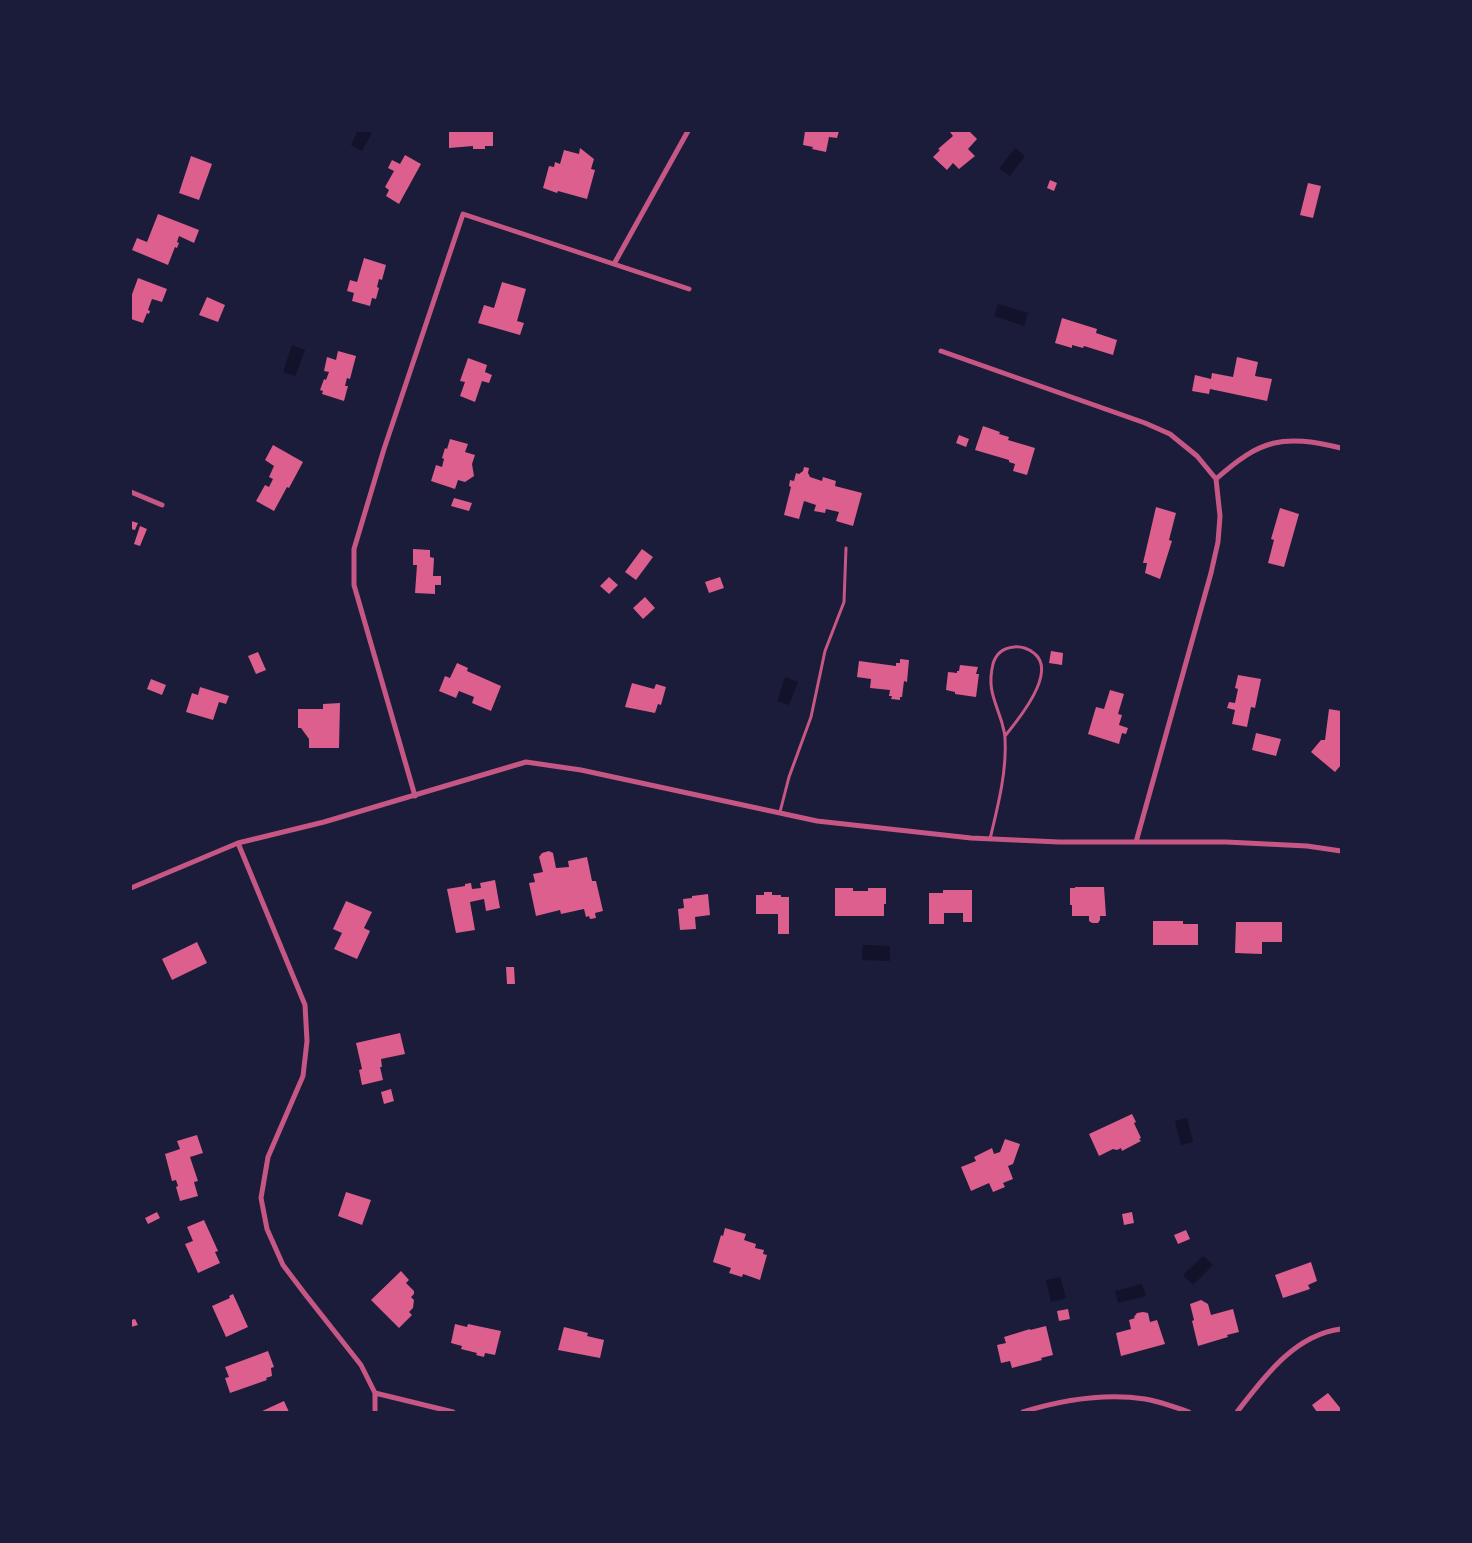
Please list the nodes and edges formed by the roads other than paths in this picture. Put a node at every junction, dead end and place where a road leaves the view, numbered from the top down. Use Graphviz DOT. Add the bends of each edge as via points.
graph roads {
  1 [pos="688,131"];
  2 [pos="614,264"];
  3 [pos="689,289"];
  4 [pos="941,351"];
  5 [pos="1341,448"];
  6 [pos="1216,479"];
  7 [pos="131,492"];
  8 [pos="162,505"];
  9 [pos="846,548"];
  10 [pos="1006,736"];
  11 [pos="415,796"];
  12 [pos="780,813"];
  13 [pos="990,839"];
  14 [pos="1136,842"];
  15 [pos="238,843"];
  16 [pos="1341,851"];
  17 [pos="131,888"];
  18 [pos="1341,1329"];
  19 [pos="375,1393"];
  20 [pos="375,1412"];
  21 [pos="453,1412"];
  22 [pos="1024,1412"];
  23 [pos="1189,1412"];
  24 [pos="1237,1412"];
  1 -- 2 [label="street"];
  2 -- 3 [label="street"];
  2 -- 11 [label="street" via="463,214 354,549 354,585"];
  4 -- 6 [label="street" via="1170,434 1197,456"];
  5 -- 6 [label="street" via="1283,440 1261,446 1237,460"];
  6 -- 14 [label="street" via="1220,516 1212,573"];
  7 -- 8 [label="street"];
  9 -- 12 [label="lane" via="844,602 825,651 811,717"];
  10 -- 10 [label="lane" via="990,678 1000,651 1019,646 1036,655 1042,675 1025,710"];
  10 -- 13 [label="lane" via="1000,798"];
  11 -- 12 [label="street" via="526,762 582,770"];
  11 -- 15 [label="street"];
  12 -- 13 [label="street" via="818,821"];
  13 -- 14 [label="street"];
  14 -- 16 [label="street" via="1226,842"];
  15 -- 17 [label="street"];
  15 -- 19 [label="street" via="306,1014 303,1076 268,1158 261,1198 266,1229 283,1264 361,1365"];
  18 -- 24 [label="street" via="1307,1339 1286,1354"];
  19 -- 20 [label="street"];
  19 -- 21 [label="street"];
  22 -- 23 [label="street" via="1046,1405 1117,1396 1146,1399"];
}
